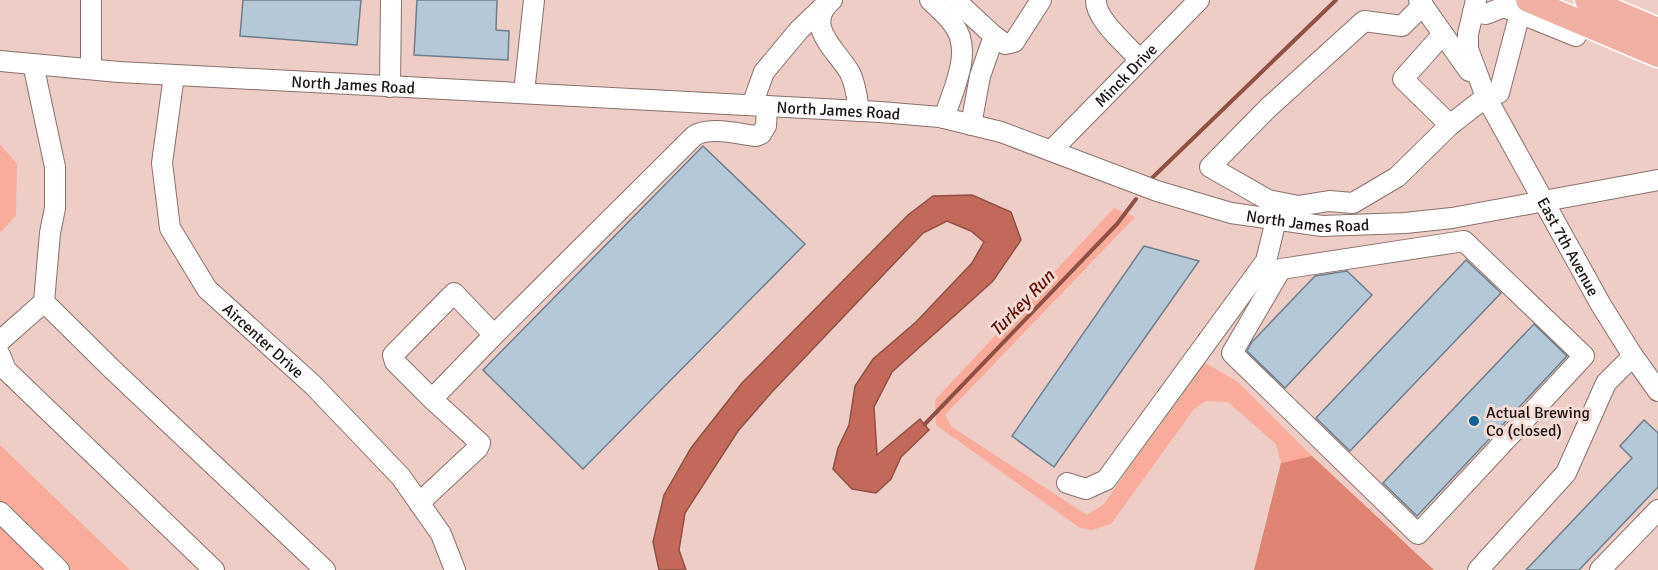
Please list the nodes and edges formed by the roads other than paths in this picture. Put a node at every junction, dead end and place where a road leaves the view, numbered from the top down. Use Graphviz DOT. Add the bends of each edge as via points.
graph roads {
  1 [pos="91,0"];
  2 [pos="391,0"];
  3 [pos="534,0"];
  4 [pos="930,0"];
  5 [pos="955,0"];
  6 [pos="1041,0"];
  7 [pos="1096,0"];
  8 [pos="1198,0"];
  9 [pos="1587,0"];
  10 [pos="1421,2"];
  11 [pos="827,4"];
  12 [pos="1474,6"];
  13 [pos="1524,6"];
  14 [pos="1561,14"];
  15 [pos="1658,30"];
  16 [pos="1443,34"];
  17 [pos="994,36"];
  18 [pos="1576,36"];
  19 [pos="1658,55"];
  20 [pos="1140,60"];
  21 [pos="0,61"];
  22 [pos="33,64"];
  23 [pos="92,69"];
  24 [pos="174,75"];
  25 [pos="390,87"];
  26 [pos="524,93"];
  27 [pos="1486,97"];
  28 [pos="760,106"];
  29 [pos="859,111"];
  30 [pos="945,118"];
  31 [pos="971,124"];
  32 [pos="1450,125"];
  33 [pos="1052,150"];
  34 [pos="1658,180"];
  35 [pos="1542,200"];
  36 [pos="1329,201"];
  37 [pos="1276,220"];
  38 [pos="1330,226"];
  39 [pos="1274,265"];
  40 [pos="45,302"];
  41 [pos="494,335"];
  42 [pos="0,341"];
  43 [pos="0,355"];
  44 [pos="1633,356"];
  45 [pos="1656,383"];
  46 [pos="432,399"];
  47 [pos="1067,483"];
  48 [pos="419,503"];
  49 [pos="1658,510"];
  50 [pos="0,512"];
  51 [pos="60,570"];
  52 [pos="214,570"];
  53 [pos="325,570"];
  54 [pos="455,570"];
  55 [pos="1478,570"];
  56 [pos="1600,570"];
  1 -- 23 [label="street"];
  2 -- 25 [label="street"];
  3 -- 26 [label="street"];
  4 -- 30 [label="street" via="954,24 962,46"];
  5 -- 17 [label="street"];
  6 -- 17 [label="street" via="1014,42 1005,44"];
  7 -- 20 [label="street" via="1101,17"];
  8 -- 20 [label="street, Minck Drive"];
  9 -- 15 [label="main road"];
  10 -- 16 [label="street, East 7th Avenue"];
  10 -- 36 [label="street" via="1402,26 1364,21 1210,167 1268,200 1298,206"];
  11 -- 28 [label="street" via="764,72"];
  11 -- 29 [label="street" via="820,17 822,32 850,74"];
  12 -- 13 [label="street" via="1486,14 1504,7"];
  12 -- 27 [label="street, East 7th Avenue" via="1468,49"];
  13 -- 14 [label="main road"];
  13 -- 27 [label="street" via="1499,93"];
  14 -- 18 [label="street"];
  14 -- 19 [label="main road"];
  16 -- 27 [label="street, East 7th Avenue"];
  16 -- 32 [label="street" via="1402,79"];
  17 -- 31 [label="street" via="980,76"];
  20 -- 33 [label="street, Minck Drive"];
  21 -- 22 [label="street, North James Road"];
  22 -- 23 [label="street, North James Road"];
  22 -- 40 [label="street" via="55,167 55,208"];
  23 -- 24 [label="street, North James Road"];
  24 -- 25 [label="street, North James Road"];
  24 -- 48 [label="street, Aircenter Drive" via="162,163 170,228 207,289 313,385 401,477"];
  25 -- 26 [label="street, North James Road"];
  26 -- 28 [label="street, North James Road"];
  27 -- 32 [label="street"];
  27 -- 35 [label="street, East 7th Avenue"];
  28 -- 29 [label="street, North James Road"];
  28 -- 41 [label="street" via="766,126 761,134 712,132 694,136"];
  29 -- 30 [label="street, North James Road"];
  30 -- 31 [label="street, North James Road"];
  31 -- 33 [label="street, North James Road"];
  32 -- 36 [label="street" via="1397,177 1353,203"];
  33 -- 37 [label="street, North James Road" via="1156,191 1231,213"];
  34 -- 35 [label="street, North James Road"];
  35 -- 38 [label="street, North James Road" via="1452,218"];
  35 -- 44 [label="street, East 7th Avenue"];
  36 -- 38 [label="street"];
  37 -- 38 [label="street, North James Road"];
  37 -- 39 [label="street"];
  39 -- 39 [label="street" via="1464,241 1584,356 1418,534 1232,353"];
  39 -- 47 [label="street" via="1106,480 1086,489"];
  40 -- 42 [label="street"];
  40 -- 53 [label="street"];
  41 -- 46 [label="street"];
  41 -- 46 [label="street" via="454,293 393,355 395,362"];
  43 -- 52 [label="street" via="6,370"];
  44 -- 45 [label="street, East 7th Avenue"];
  44 -- 55 [label="street" via="1606,383 1566,473"];
  46 -- 48 [label="street" via="480,443"];
  48 -- 54 [label="street, Aircenter Drive" via="441,534"];
  49 -- 56 [label="street"];
  50 -- 51 [label="street"];
}
